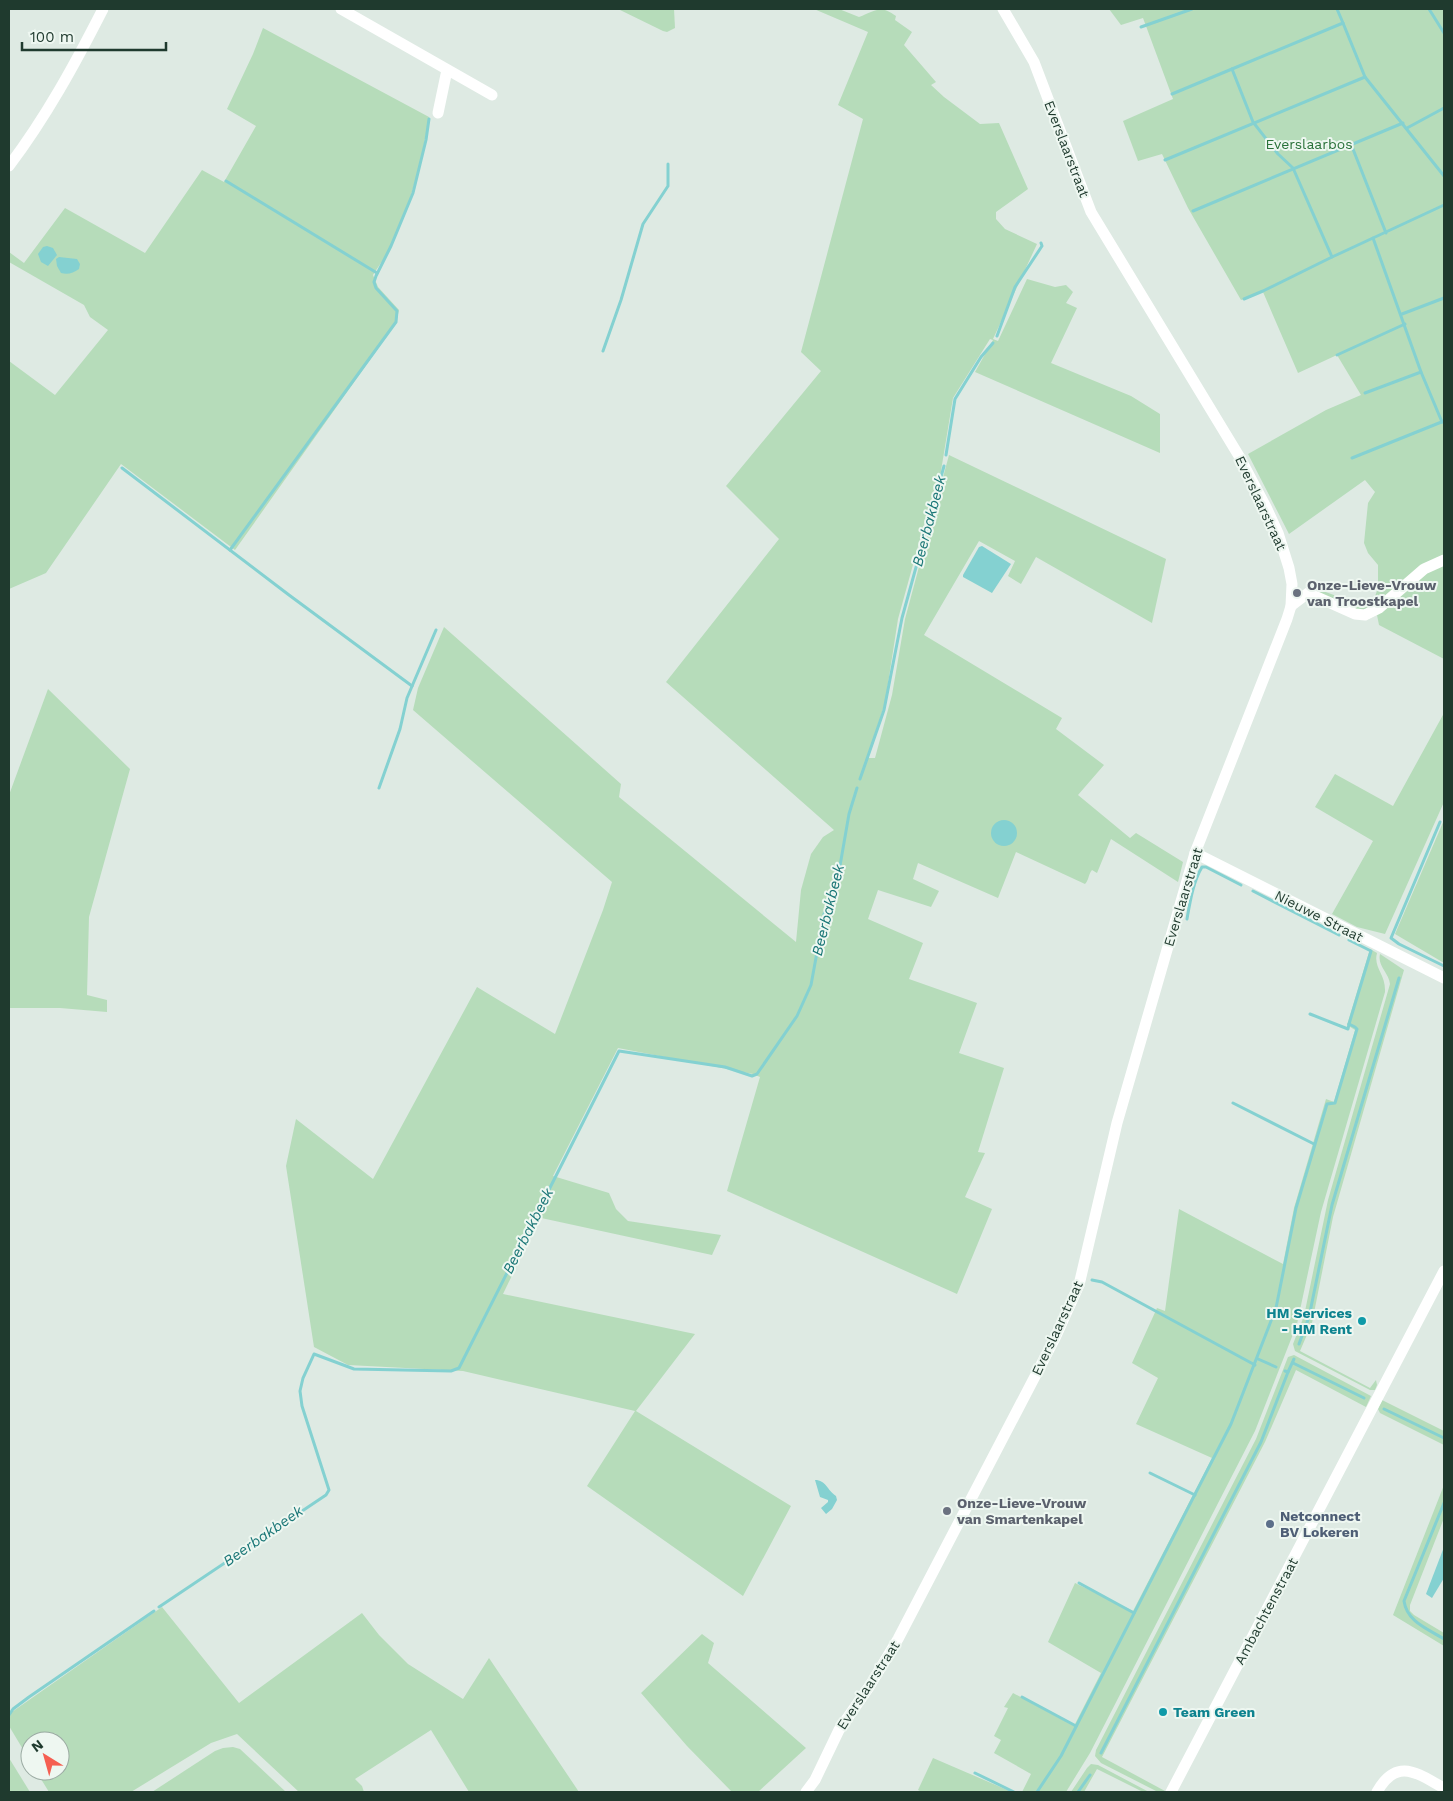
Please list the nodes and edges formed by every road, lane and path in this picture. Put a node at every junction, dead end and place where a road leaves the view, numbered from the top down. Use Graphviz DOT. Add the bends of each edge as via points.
graph roads {
  1 [pos="103,9"];
  2 [pos="341,9"];
  3 [pos="1003,9"];
  4 [pos="447,70"];
  5 [pos="492,95"];
  6 [pos="438,113"];
  7 [pos="9,166"];
  8 [pos="1444,560"];
  9 [pos="1292,584"];
  10 [pos="1308,593"];
  11 [pos="1291,606"];
  12 [pos="1195,853"];
  13 [pos="1444,978"];
  14 [pos="1444,1271"];
  15 [pos="1444,1788"];
  16 [pos="806,1792"];
  17 [pos="1170,1792"];
  18 [pos="1378,1792"];
  1 -- 7 [label="street" via="75,64"];
  2 -- 4 [label="street"];
  3 -- 9 [label="street, Everslaarstraat" via="1034,62 1091,212 1253,480 1278,533"];
  4 -- 5 [label="street"];
  4 -- 6 [label="street"];
  8 -- 10 [label="street" via="1424,569 1379,608 1365,615 1355,614"];
  9 -- 10 [label="street"];
  9 -- 11 [label="street, Everslaarstraat"];
  10 -- 11 [label="street"];
  11 -- 12 [label="street, Everslaarstraat"];
  12 -- 13 [label="street, Nieuwe Straat"];
  12 -- 16 [label="street, Everslaarstraat" via="1117,1124 1079,1285 1055,1338 898,1639 839,1730"];
  14 -- 17 [label="street, Ambachtenstraat"];
  15 -- 18 [label="street" via="1404,1770 1387,1778"];
}
